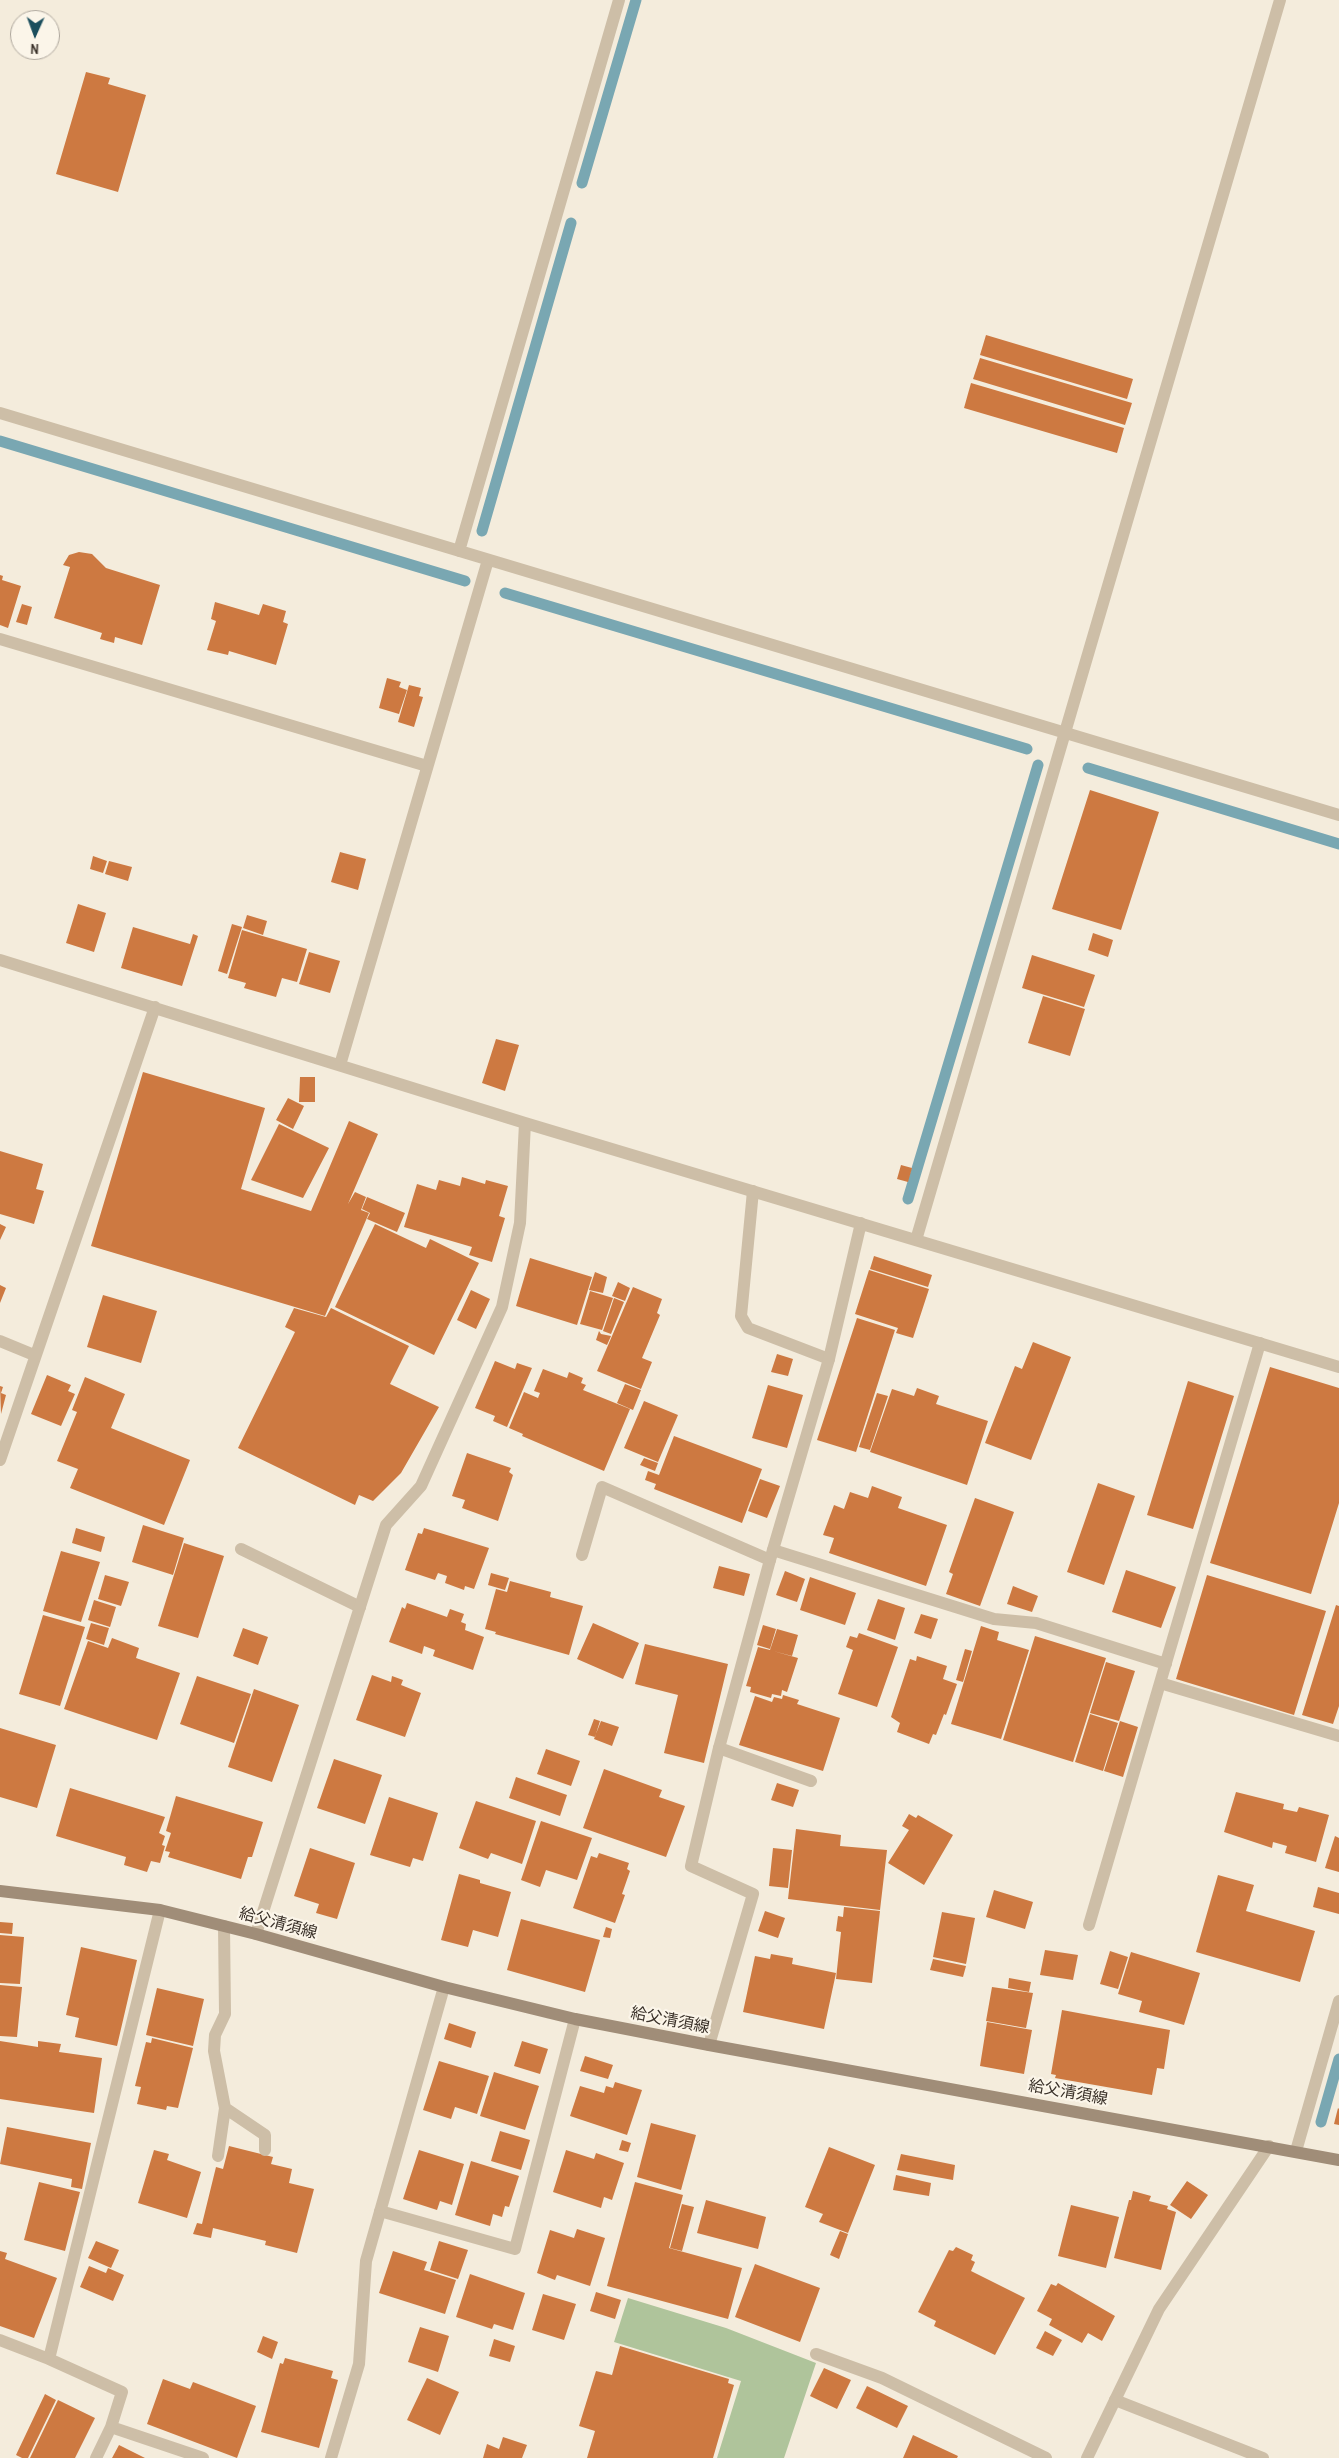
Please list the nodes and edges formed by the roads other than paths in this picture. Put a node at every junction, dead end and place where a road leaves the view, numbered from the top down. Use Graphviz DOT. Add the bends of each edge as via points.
graph roads {
  1 [pos="619,0"];
  2 [pos="1280,0"];
  3 [pos="0,413"];
  4 [pos="459,551"];
  5 [pos="488,560"];
  6 [pos="0,639"];
  7 [pos="1065,732"];
  8 [pos="427,766"];
  9 [pos="1339,815"];
  10 [pos="0,960"];
  11 [pos="155,1007"];
  12 [pos="340,1065"];
  13 [pos="525,1123"];
  14 [pos="753,1191"];
  15 [pos="861,1224"];
  16 [pos="916,1240"];
  17 [pos="0,1341"];
  18 [pos="1260,1344"];
  19 [pos="34,1355"];
  20 [pos="829,1359"];
  21 [pos="1339,1367"];
  22 [pos="0,1460"];
  23 [pos="241,1549"];
  24 [pos="582,1555"];
  25 [pos="772,1555"];
  26 [pos="360,1607"];
  27 [pos="1166,1664"];
  28 [pos="1160,1683"];
  29 [pos="1339,1736"];
  30 [pos="719,1748"];
  31 [pos="811,1781"];
  32 [pos="0,1891"];
  33 [pos="160,1910"];
  34 [pos="1089,1925"];
  35 [pos="224,1926"];
  36 [pos="256,1934"];
  37 [pos="444,1987"];
  38 [pos="1339,2001"];
  39 [pos="575,2019"];
  40 [pos="709,2045"];
  41 [pos="226,2108"];
  42 [pos="1269,2146"];
  43 [pos="265,2150"];
  44 [pos="1296,2151"];
  45 [pos="218,2156"];
  46 [pos="1339,2160"];
  47 [pos="380,2211"];
  48 [pos="0,2340"];
  49 [pos="816,2354"];
  50 [pos="49,2359"];
  51 [pos="1115,2400"];
  52 [pos="111,2427"];
  53 [pos="96,2458"];
  54 [pos="203,2458"];
  55 [pos="331,2458"];
  56 [pos="1046,2458"];
  57 [pos="1087,2458"];
  58 [pos="1263,2458"];
  1 -- 4 [label="street"];
  2 -- 7 [label="street"];
  3 -- 4 [label="street"];
  4 -- 5 [label="street"];
  5 -- 7 [label="street"];
  5 -- 8 [label="street"];
  6 -- 8 [label="street"];
  7 -- 9 [label="street"];
  7 -- 16 [label="street"];
  8 -- 12 [label="street"];
  10 -- 11 [label="street"];
  11 -- 12 [label="street"];
  11 -- 19 [label="street"];
  12 -- 13 [label="street"];
  13 -- 14 [label="street"];
  13 -- 26 [label="street" via="520,1223 502,1307 421,1486 386,1525"];
  14 -- 15 [label="street"];
  14 -- 20 [label="street" via="741,1316 748,1328"];
  15 -- 16 [label="street"];
  15 -- 20 [label="street"];
  16 -- 18 [label="street"];
  17 -- 19 [label="street"];
  18 -- 21 [label="street"];
  18 -- 27 [label="street"];
  19 -- 22 [label="street"];
  20 -- 25 [label="street"];
  23 -- 26 [label="street"];
  24 -- 25 [label="street" via="602,1487"];
  25 -- 27 [label="street" via="994,1619 1036,1623"];
  25 -- 30 [label="street"];
  26 -- 36 [label="street"];
  27 -- 28 [label="street"];
  28 -- 29 [label="street"];
  28 -- 34 [label="street"];
  30 -- 31 [label="street"];
  30 -- 40 [label="street" via="691,1866 752,1894"];
  32 -- 33 [label="main road, 給父清須線"];
  33 -- 35 [label="main road, 給父清須線"];
  33 -- 50 [label="street"];
  35 -- 36 [label="main road, 給父清須線"];
  35 -- 41 [label="street" via="224,2014 215,2035 214,2051"];
  36 -- 37 [label="main road, 給父清須線"];
  37 -- 39 [label="main road, 給父清須線"];
  37 -- 47 [label="street"];
  38 -- 44 [label="street"];
  39 -- 40 [label="main road, 給父清須線"];
  39 -- 47 [label="street" via="515,2249"];
  40 -- 42 [label="main road, 給父清須線"];
  41 -- 43 [label="street" via="265,2135"];
  41 -- 45 [label="street"];
  42 -- 44 [label="main road, 給父清須線"];
  42 -- 51 [label="street" via="1159,2309"];
  44 -- 46 [label="main road, 給父清須線"];
  47 -- 55 [label="street" via="366,2261 359,2364"];
  48 -- 50 [label="street"];
  49 -- 56 [label="street" via="882,2378"];
  50 -- 52 [label="street" via="122,2392"];
  51 -- 57 [label="street"];
  51 -- 58 [label="street"];
  52 -- 53 [label="street"];
  52 -- 54 [label="street"];
}
